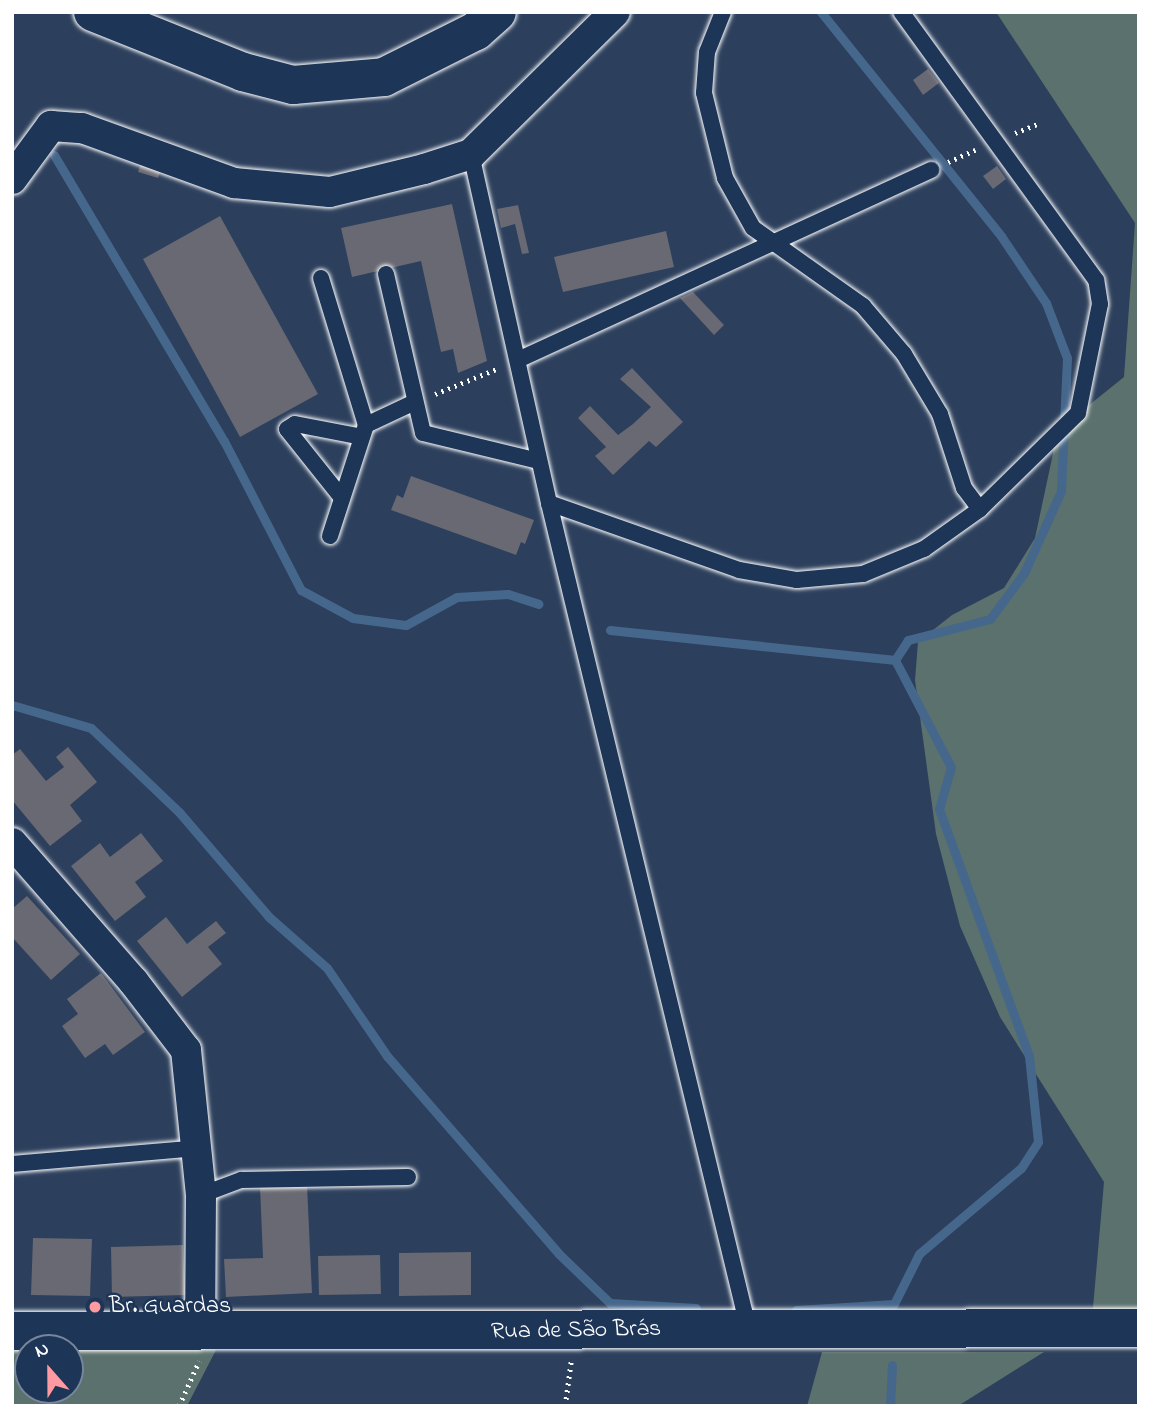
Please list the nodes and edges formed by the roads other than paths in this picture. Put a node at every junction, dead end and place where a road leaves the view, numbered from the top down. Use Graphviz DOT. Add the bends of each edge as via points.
graph roads {
  1 [pos="93,12"];
  2 [pos="615,12"];
  3 [pos="723,12"];
  4 [pos="901,12"];
  5 [pos="486,18"];
  6 [pos="471,154"];
  7 [pos="930,170"];
  8 [pos="12,179"];
  9 [pos="772,243"];
  10 [pos="386,274"];
  11 [pos="321,278"];
  12 [pos="519,360"];
  13 [pos="415,402"];
  14 [pos="364,431"];
  15 [pos="539,461"];
  16 [pos="342,498"];
  17 [pos="549,503"];
  18 [pos="980,509"];
  19 [pos="330,536"];
  20 [pos="12,843"];
  21 [pos="197,1148"];
  22 [pos="12,1164"];
  23 [pos="408,1177"];
  24 [pos="201,1195"];
  25 [pos="748,1328"];
  26 [pos="1139,1328"];
  27 [pos="200,1329"];
  28 [pos="12,1331"];
  1 -- 5 [label="main road" via="243,72 293,85 384,77"];
  2 -- 6 [label="street"];
  3 -- 9 [label="lane" via="707,52 704,93 711,135 725,178 753,228"];
  4 -- 18 [label="lane" via="1096,280 1100,303 1078,413"];
  6 -- 8 [label="street" via="330,191 234,183 82,128 51,126"];
  6 -- 12 [label="lane"];
  7 -- 9 [label="lane"];
  9 -- 12 [label="lane"];
  9 -- 18 [label="lane" via="863,306 904,354 940,414 964,488"];
  10 -- 13 [label="lane"];
  11 -- 14 [label="lane"];
  12 -- 15 [label="lane"];
  13 -- 14 [label="lane"];
  13 -- 15 [label="lane" via="423,433"];
  14 -- 16 [label="lane"];
  14 -- 16 [label="lane" via="295,424 287,429"];
  15 -- 17 [label="lane"];
  16 -- 19 [label="lane"];
  17 -- 18 [label="lane" via="738,570 797,580 863,574 924,549"];
  17 -- 25 [label="lane"];
  20 -- 21 [label="street" via="133,981 186,1050"];
  21 -- 22 [label="lane"];
  21 -- 24 [label="street"];
  23 -- 24 [label="lane" via="241,1180"];
  24 -- 27 [label="street"];
  25 -- 26 [label="main road, Rua de São Brás"];
  25 -- 27 [label="main road, Rua de São Brás" via="573,1332"];
  27 -- 28 [label="main road, Rua de São Brás"];
}
